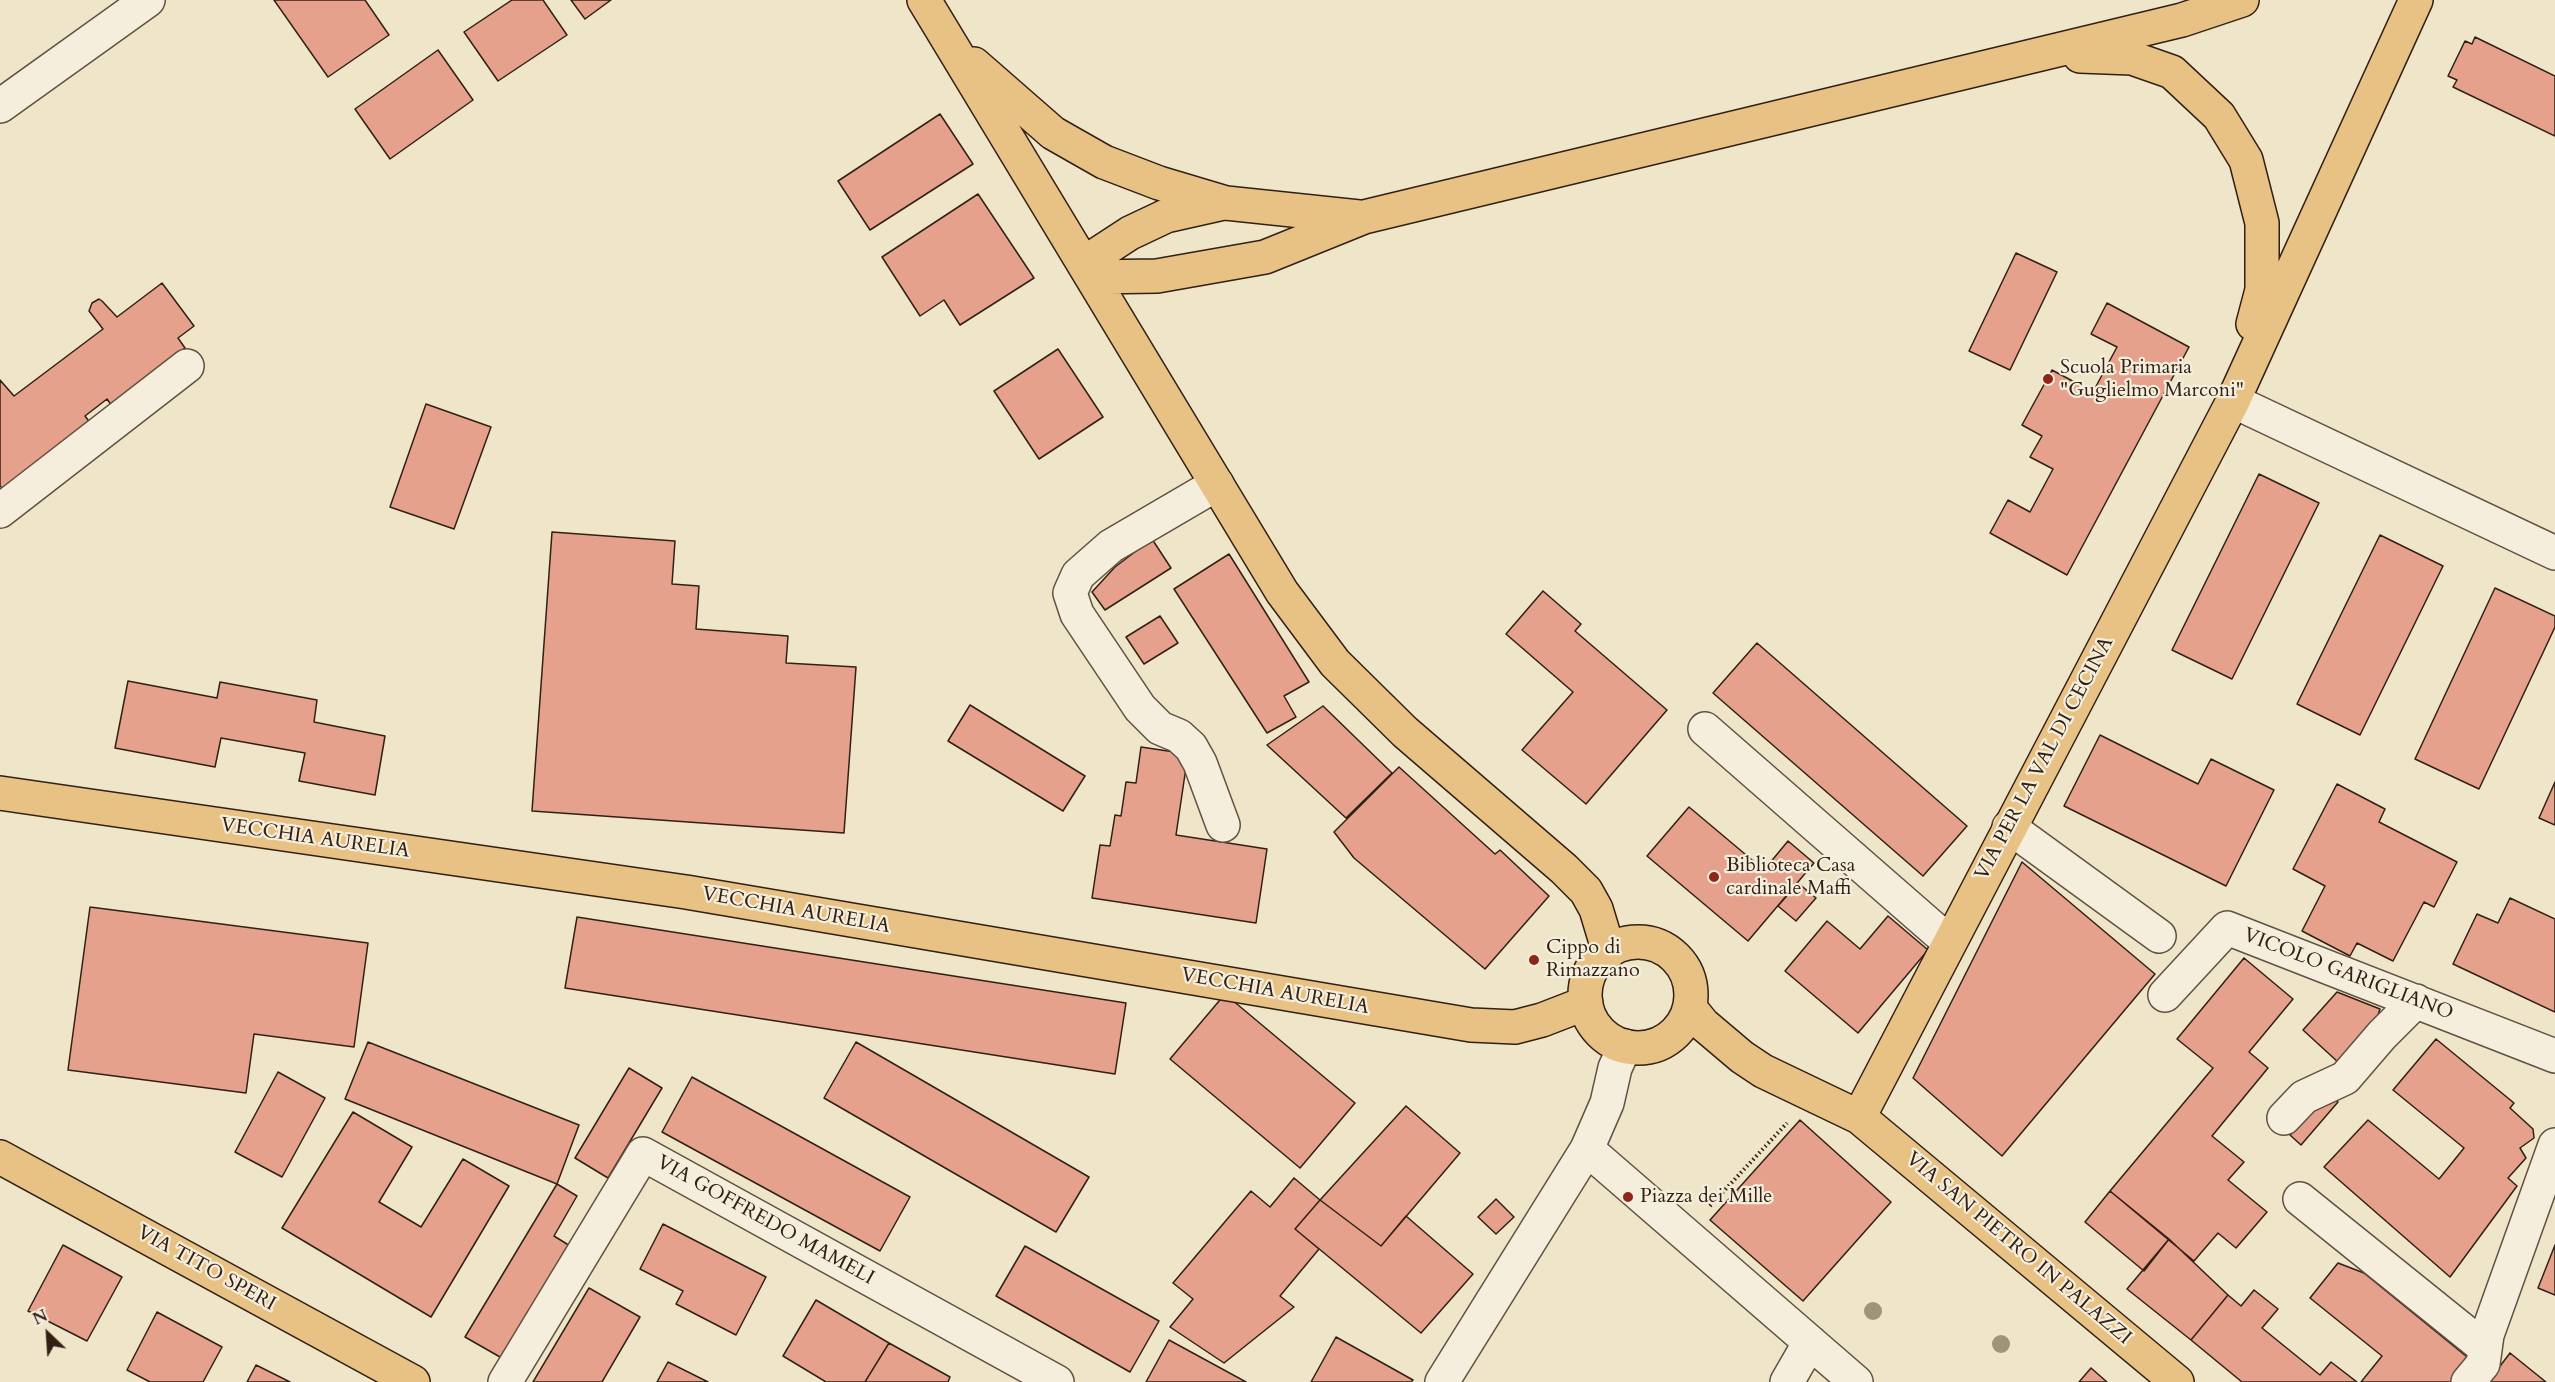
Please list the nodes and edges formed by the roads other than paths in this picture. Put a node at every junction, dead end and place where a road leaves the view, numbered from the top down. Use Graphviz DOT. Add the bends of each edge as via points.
graph roads {
  1 [pos="148,0"];
  2 [pos="924,0"];
  3 [pos="2242,0"];
  4 [pos="2416,0"];
  5 [pos="950,44"];
  6 [pos="2043,53"];
  7 [pos="0,106"];
  8 [pos="1226,203"];
  9 [pos="1364,218"];
  10 [pos="1088,270"];
  11 [pos="187,366"];
  12 [pos="2233,401"];
  13 [pos="1217,484"];
  14 [pos="0,511"];
  15 [pos="2555,553"];
  16 [pos="1705,729"];
  17 [pos="0,793"];
  18 [pos="1222,825"];
  19 [pos="2009,827"];
  20 [pos="2159,936"];
  21 [pos="1949,942"];
  22 [pos="1609,952"];
  23 [pos="2165,995"];
  24 [pos="2416,1001"];
  25 [pos="1586,1002"];
  26 [pos="1690,1008"];
  27 [pos="1624,1046"];
  28 [pos="2555,1056"];
  29 [pos="1858,1117"];
  30 [pos="2284,1118"];
  31 [pos="2555,1145"];
  32 [pos="1587,1149"];
  33 [pos="0,1157"];
  34 [pos="2300,1199"];
  35 [pos="1810,1342"];
  36 [pos="2485,1348"];
  37 [pos="413,1382"];
  38 [pos="505,1382"];
  39 [pos="1057,1382"];
  40 [pos="1442,1382"];
  41 [pos="1787,1382"];
  42 [pos="1856,1382"];
  43 [pos="2177,1382"];
  44 [pos="2468,1382"];
  1 -- 7 [label="street"];
  2 -- 5 [label="main road"];
  3 -- 6 [label="main road" via="2181,20"];
  4 -- 12 [label="main road"];
  5 -- 8 [label="main road" via="1053,133 1104,162"];
  5 -- 10 [label="main road"];
  6 -- 9 [label="main road"];
  6 -- 12 [label="main road" via="2132,58 2172,72 2219,116 2246,160 2262,223 2262,290"];
  8 -- 9 [label="main road"];
  8 -- 10 [label="main road" via="1166,216 1130,233"];
  9 -- 10 [label="main road" via="1265,257 1157,276"];
  10 -- 13 [label="main road"];
  11 -- 14 [label="street"];
  12 -- 15 [label="street"];
  12 -- 19 [label="main road, VIA PER LA VAL DI CECINA"];
  13 -- 18 [label="street" via="1111,546 1078,574 1070,593 1077,614 1140,708 1160,729 1179,736 1191,747"];
  13 -- 22 [label="main road" via="1282,592 1335,663 1405,732 1586,891 1596,909"];
  16 -- 21 [label="street"];
  17 -- 25 [label="main road, VECCHIA AURELIA" via="686,892 1472,1025 1515,1027"];
  19 -- 20 [label="street"];
  19 -- 21 [label="main road, VIA PER LA VAL DI CECINA"];
  21 -- 29 [label="main road, VIA PER LA VAL DI CECINA"];
  22 -- 25 [label="main road" via="1590,974"];
  22 -- 26 [label="main road" via="1639,942 1669,952 1688,977"];
  23 -- 24 [label="street, VICOLO GARIGLIANO" via="2227,928"];
  24 -- 28 [label="street, VICOLO GARIGLIANO"];
  24 -- 30 [label="street" via="2345,1078 2304,1096"];
  25 -- 27 [label="main road" via="1598,1031"];
  26 -- 27 [label="main road" via="1681,1026 1666,1041 1646,1047"];
  26 -- 29 [label="main road" via="1742,1057 1763,1071"];
  27 -- 32 [label="street" via="1607,1103"];
  29 -- 43 [label="main road, VIA SAN PIETRO IN PALAZZI"];
  31 -- 36 [label="street"];
  32 -- 35 [label="street"];
  32 -- 40 [label="street"];
  33 -- 37 [label="main road, VIA TITO SPERI"];
  34 -- 36 [label="street"];
  35 -- 41 [label="street"];
  35 -- 42 [label="street"];
  36 -- 44 [label="street" via="2483,1364"];
  38 -- 39 [label="street, VIA GOFFREDO MAMELI" via="643,1154"];
}
